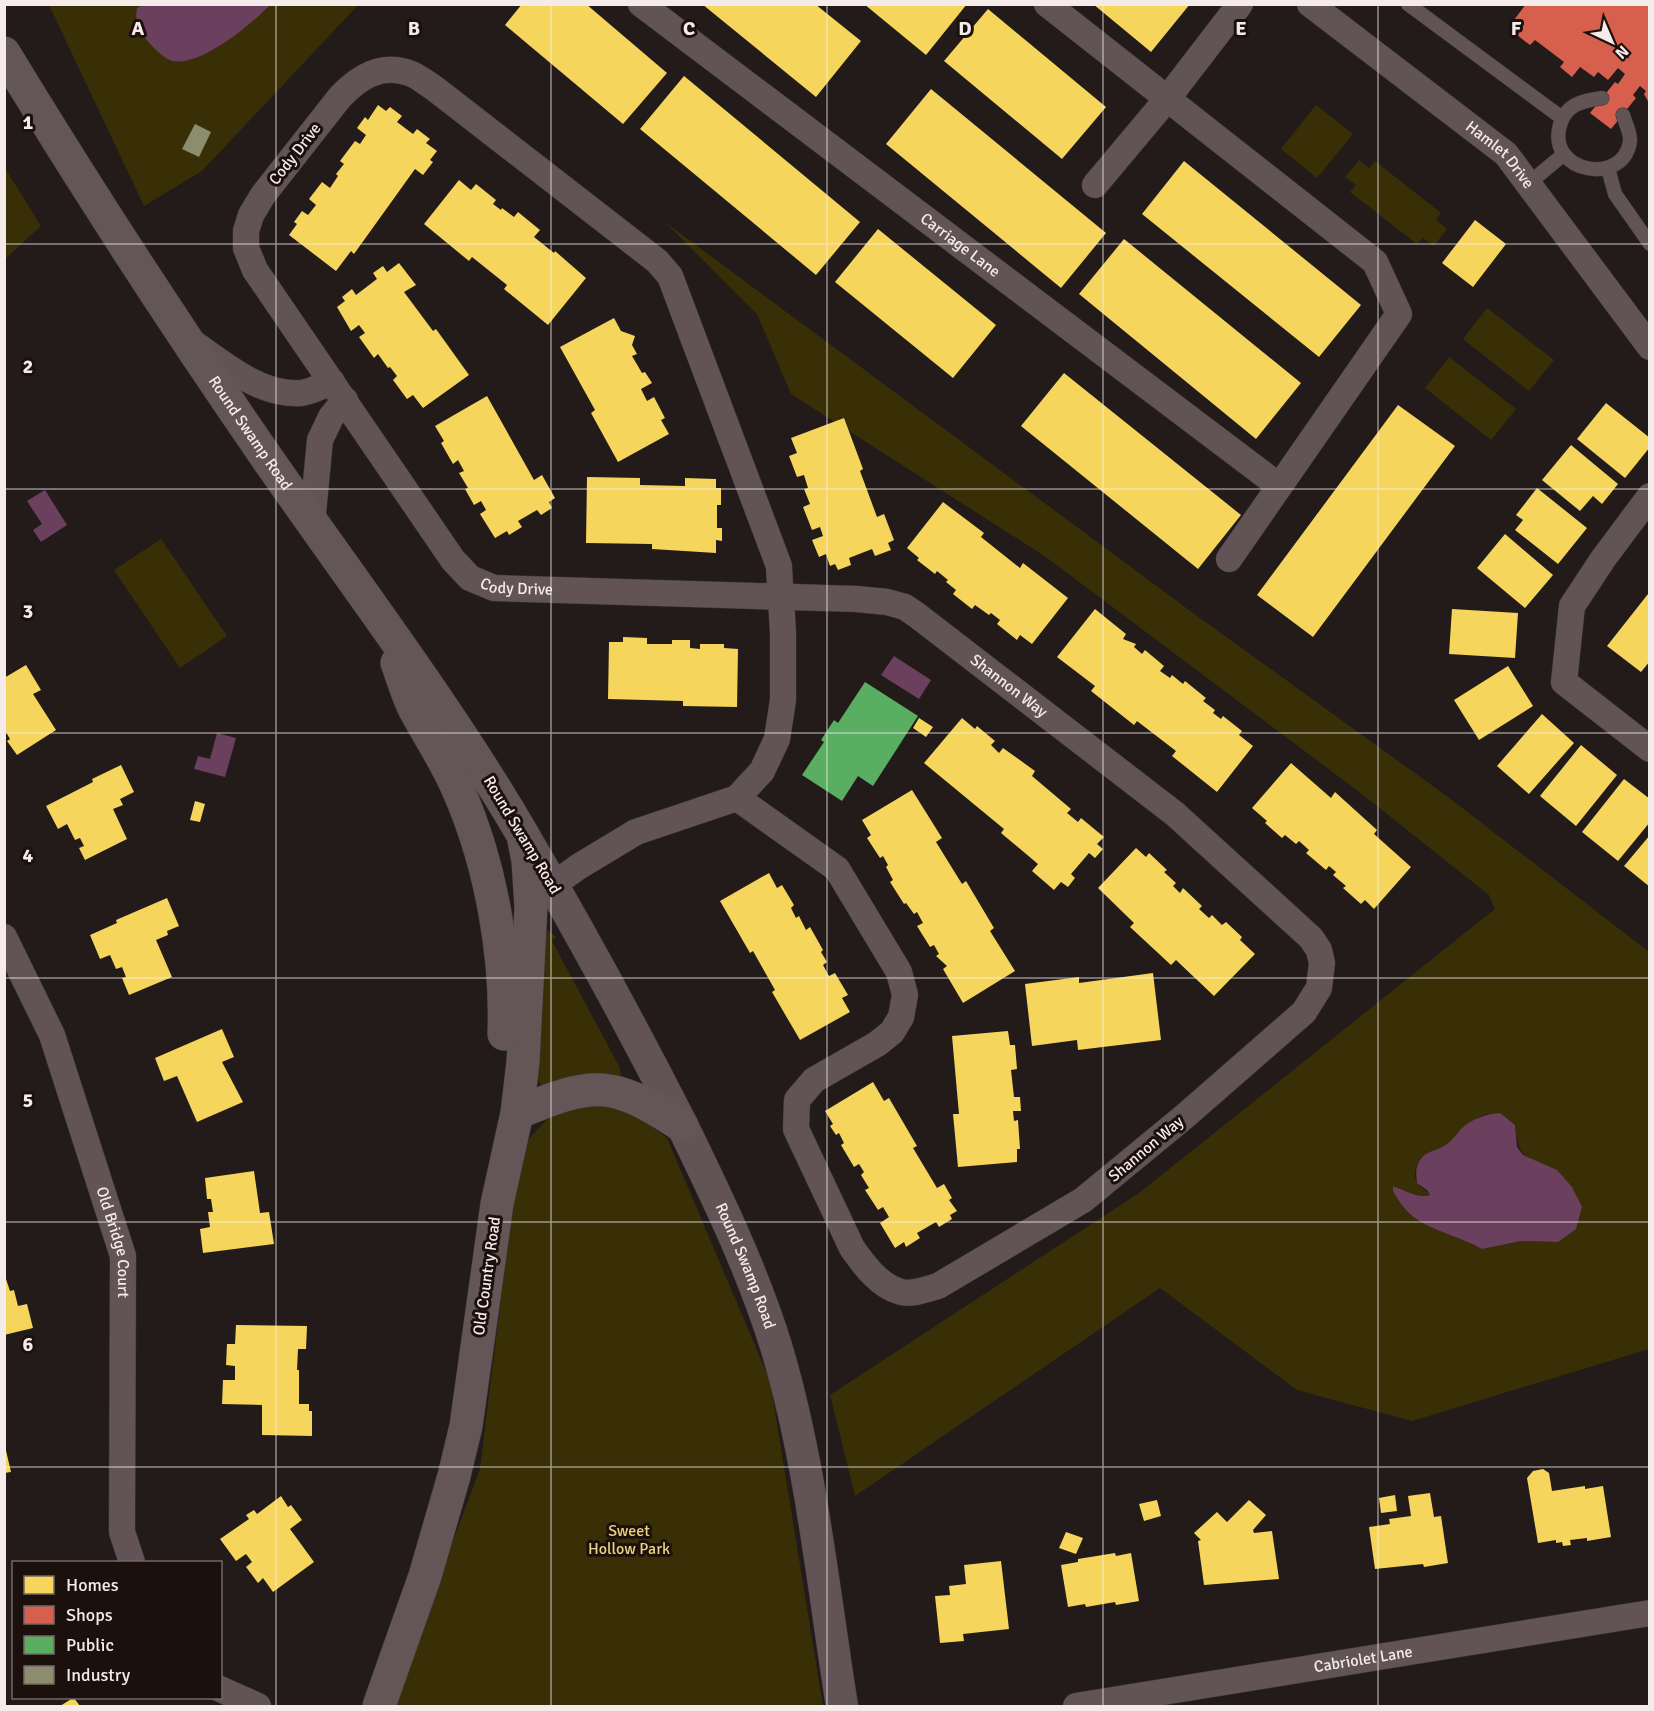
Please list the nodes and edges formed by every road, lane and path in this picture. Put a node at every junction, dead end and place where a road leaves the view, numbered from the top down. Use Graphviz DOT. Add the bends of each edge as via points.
graph roads {
  1 [pos="641,4"];
  2 [pos="1047,4"];
  3 [pos="1240,4"];
  4 [pos="1310,4"];
  5 [pos="1408,4"];
  6 [pos="4,53"];
  7 [pos="1602,98"];
  8 [pos="1167,99"];
  9 [pos="1623,115"];
  10 [pos="1562,118"];
  11 [pos="1564,154"];
  12 [pos="1608,168"];
  13 [pos="1528,184"];
  14 [pos="1095,185"];
  15 [pos="1650,244"];
  16 [pos="186,339"];
  17 [pos="1650,347"];
  18 [pos="339,391"];
  19 [pos="1279,486"];
  20 [pos="1650,496"];
  21 [pos="312,524"];
  22 [pos="1229,559"];
  23 [pos="781,597"];
  24 [pos="380,616"];
  25 [pos="1650,749"];
  26 [pos="737,798"];
  27 [pos="523,836"];
  28 [pos="542,896"];
  29 [pos="4,938"];
  30 [pos="501,945"];
  31 [pos="517,1113"];
  32 [pos="682,1126"];
  33 [pos="497,1204"];
  34 [pos="131,1561"];
  35 [pos="1650,1613"];
  36 [pos="222,1690"];
  37 [pos="258,1707"];
  38 [pos="379,1707"];
  39 [pos="843,1707"];
  40 [pos="1076,1707"];
  1 -- 19 [label="street, Carriage Lane"];
  2 -- 8 [label="street"];
  3 -- 8 [label="street"];
  4 -- 13 [label="street, Hamlet Drive" via="1506,154"];
  5 -- 10 [label="lane"];
  6 -- 16 [label="main road, Round Swamp Road"];
  7 -- 10 [label="lane" via="1580,101"];
  8 -- 14 [label="street"];
  8 -- 19 [label="street" via="1375,262 1399,314"];
  9 -- 12 [label="lane" via="1630,140 1622,156"];
  10 -- 11 [label="lane" via="1558,130"];
  11 -- 12 [label="lane" via="1583,169"];
  11 -- 13 [label="lane"];
  12 -- 15 [label="lane" via="1614,194"];
  13 -- 17 [label="street, Hamlet Drive"];
  16 -- 18 [label="street" via="239,374 275,391"];
  16 -- 21 [label="main road, Round Swamp Road"];
  18 -- 21 [label="street" via="320,440"];
  18 -- 23 [label="street, Cody Drive" via="453,560 470,578 494,588 523,590"];
  18 -- 23 [label="street, Cody Drive" via="255,270 246,248 246,231 250,215 263,195 353,83 369,73 387,69 409,73 434,88 657,261 670,276 779,566"];
  19 -- 22 [label="street"];
  20 -- 25 [label="street" via="1572,606 1564,682"];
  21 -- 24 [label="main road, Round Swamp Road"];
  23 -- 26 [label="street, Cody Drive" via="783,700 777,739 762,771"];
  23 -- 26 [label="street, Shannon Way" via="887,602 918,616 1175,814 1311,938 1322,963 1319,988 1304,1012 1083,1200 938,1286 901,1292 879,1280 852,1248 796,1129 797,1100 814,1080 892,1032 901,1017 905,995 898,972 837,869"];
  24 -- 27 [label="main road, Round Swamp Road" via="469,747"];
  24 -- 30 [label="main road" via="414,708 449,768 470,817"];
  26 -- 28 [label="street, Cody Drive" via="636,832"];
  27 -- 28 [label="main road, Old Country Road"];
  28 -- 30 [label="street, Cody Drive"];
  28 -- 31 [label="main road, Old Country Road"];
  28 -- 32 [label="street, Round Swamp Road" via="604,975"];
  29 -- 34 [label="street, Old Bridge Court" via="52,1035 123,1256 122,1532"];
  30 -- 33 [label="main road" via="505,1001 497,1118"];
  31 -- 32 [label="main road" via="578,1091 607,1090 633,1096"];
  31 -- 33 [label="main road, Old Country Road"];
  32 -- 39 [label="street, Round Swamp Road" via="743,1257 778,1355 804,1465"];
  33 -- 38 [label="main road, Old Country Road" via="466,1426 425,1576"];
  35 -- 40 [label="street, Cabriolet Lane"];
  36 -- 37 [label="street"];
}
